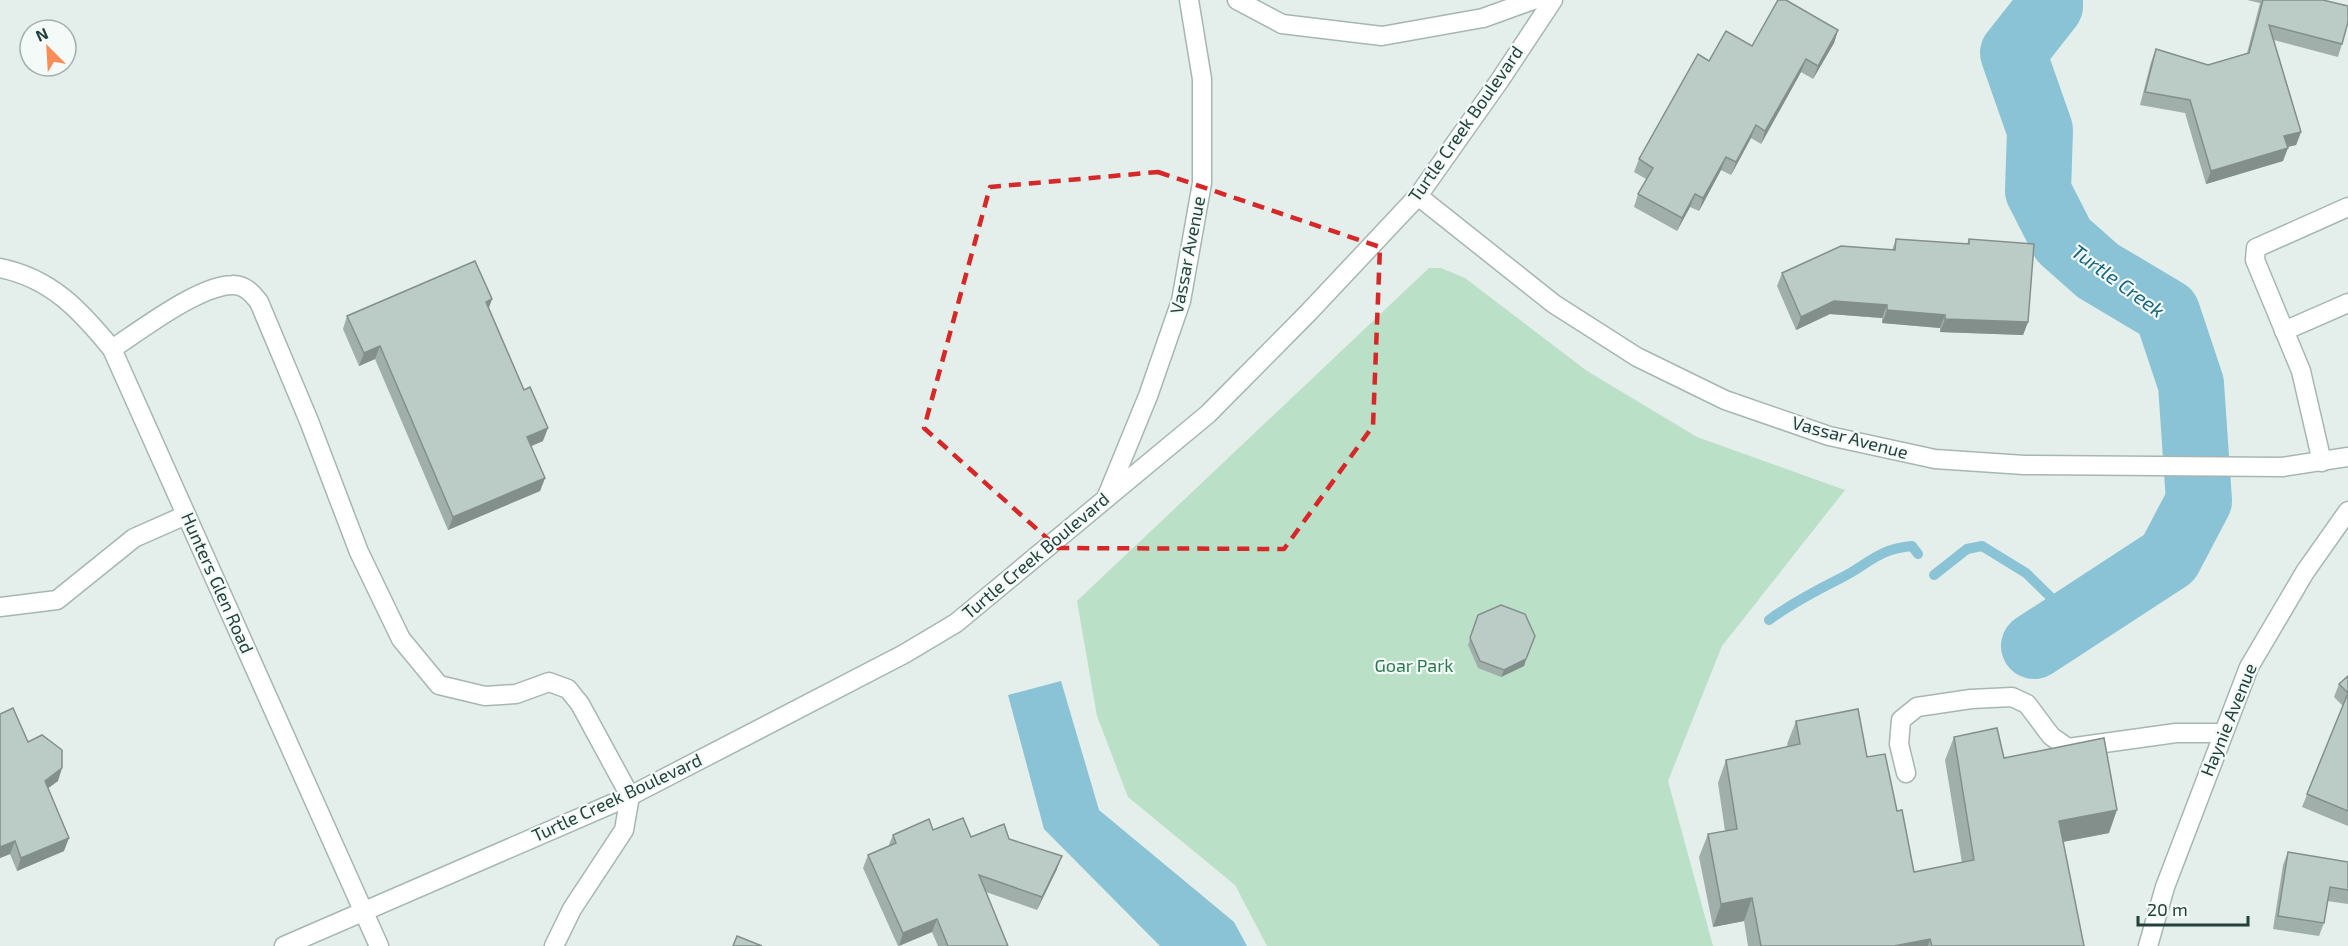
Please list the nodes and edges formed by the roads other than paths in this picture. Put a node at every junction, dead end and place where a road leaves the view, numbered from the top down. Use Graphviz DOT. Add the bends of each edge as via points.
graph roads {
  1 [pos="1189,0"];
  2 [pos="1237,0"];
  3 [pos="1533,0"];
  4 [pos="1553,0"];
  5 [pos="1418,196"];
  6 [pos="2348,207"];
  7 [pos="0,268"];
  8 [pos="2348,303"];
  9 [pos="2284,331"];
  10 [pos="112,349"];
  11 [pos="2348,457"];
  12 [pos="2322,462"];
  13 [pos="1106,497"];
  14 [pos="2348,511"];
  15 [pos="186,515"];
  16 [pos="0,607"];
  17 [pos="2223,733"];
  18 [pos="1906,773"];
  19 [pos="630,796"];
  20 [pos="363,910"];
  21 [pos="284,946"];
  22 [pos="379,946"];
  23 [pos="554,946"];
  24 [pos="2148,946"];
  1 -- 13 [label="street, Vassar Avenue" via="1202,79 1200,195 1182,301"];
  2 -- 3 [label="street" via="1282,24 1382,36 1483,18"];
  4 -- 5 [label="street, Turtle Creek Boulevard"];
  5 -- 12 [label="street, Vassar Avenue" via="1554,304 1637,357 1725,400 1829,436 1935,459 2118,466 2282,467"];
  5 -- 13 [label="street, Turtle Creek Boulevard" via="1208,414"];
  6 -- 9 [label="street" via="2256,248 2255,260"];
  7 -- 10 [label="street, Hunters Glen Road" via="49,287 82,312"];
  8 -- 9 [label="street"];
  9 -- 12 [label="street" via="2301,371"];
  10 -- 15 [label="street, Hunters Glen Road"];
  10 -- 19 [label="street" via="197,295 233,284 250,290 259,302 309,421 359,552 401,639 439,685 485,696 516,694 549,682 568,689"];
  11 -- 12 [label="street, Vassar Avenue"];
  13 -- 19 [label="street, Turtle Creek Boulevard" via="956,623 904,654"];
  14 -- 17 [label="street, Haynie Avenue" via="2305,572 2249,666"];
  15 -- 16 [label="street" via="134,538 57,600"];
  15 -- 20 [label="street, Hunters Glen Road"];
  17 -- 18 [label="street" via="2176,733 2068,748 2051,736 2027,704 2012,697 1971,699 1917,707 1901,720 1899,744"];
  17 -- 24 [label="street, Haynie Avenue" via="2165,887"];
  19 -- 20 [label="street, Turtle Creek Boulevard"];
  19 -- 23 [label="street" via="624,830 572,909"];
  20 -- 21 [label="street, Turtle Creek Boulevard"];
  20 -- 22 [label="street, Hunters Glen Road"];
}
